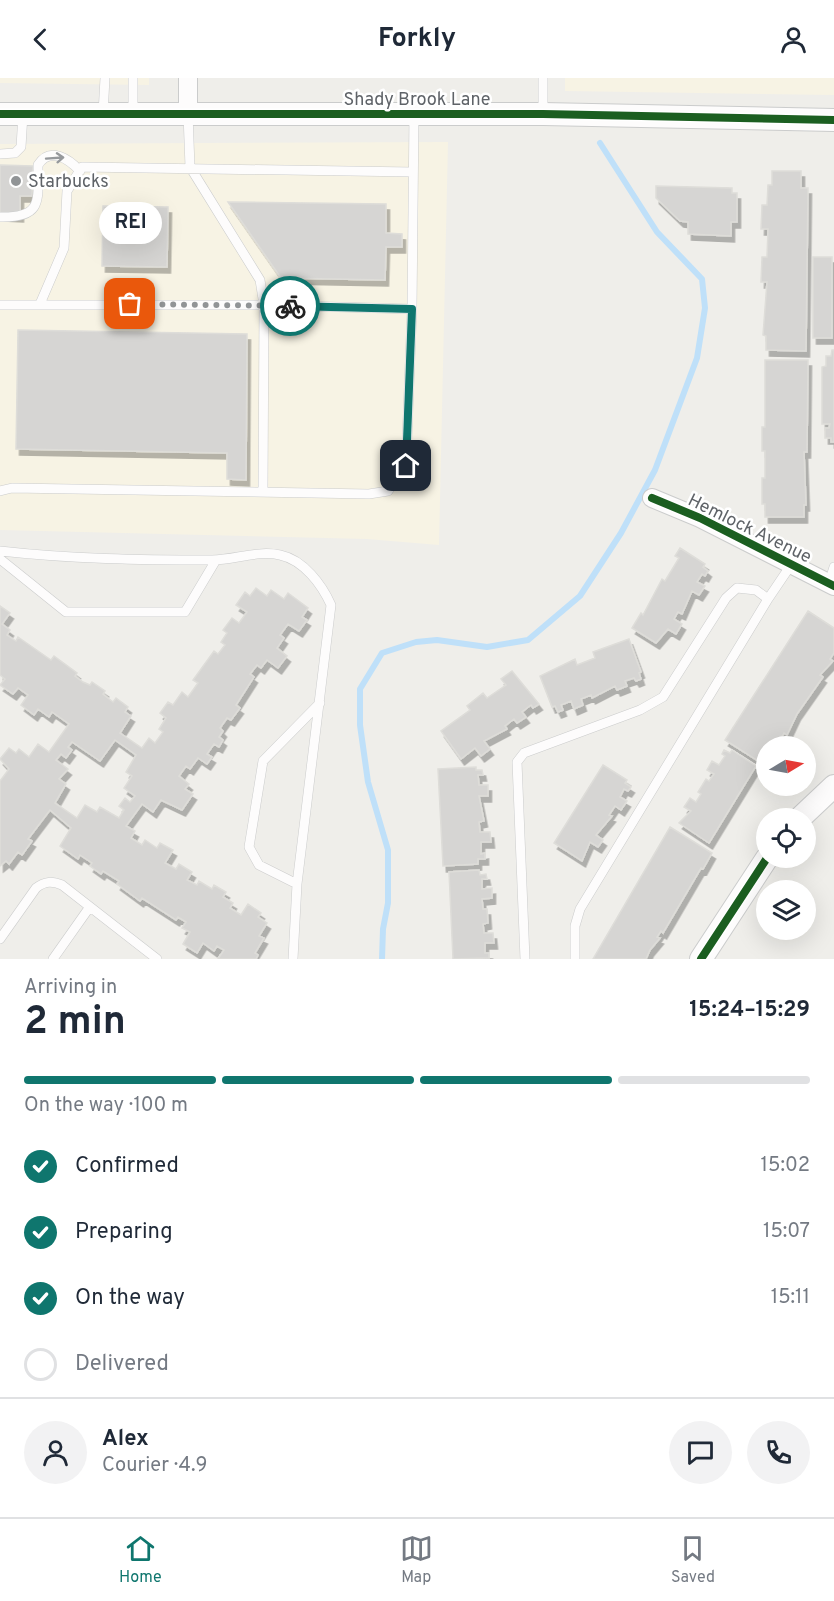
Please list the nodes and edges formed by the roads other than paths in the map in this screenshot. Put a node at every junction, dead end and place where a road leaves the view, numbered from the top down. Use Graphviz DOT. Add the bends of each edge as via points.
graph roads {
  1 [pos="105,78"];
  2 [pos="133,78"];
  3 [pos="188,78"];
  4 [pos="543,78"];
  5 [pos="0,114"];
  6 [pos="23,114"];
  7 [pos="104,114"];
  8 [pos="133,114"];
  9 [pos="188,114"];
  10 [pos="414,114"];
  11 [pos="543,114"];
  12 [pos="834,120"];
  13 [pos="0,154"];
  14 [pos="190,167"];
  15 [pos="80,171"];
  16 [pos="413,172"];
  17 [pos="0,217"];
  18 [pos="40,304"];
  19 [pos="0,305"];
  20 [pos="264,305"];
  21 [pos="412,309"];
  22 [pos="0,491"];
  23 [pos="264,492"];
  24 [pos="652,498"];
  25 [pos="0,551"];
  26 [pos="0,559"];
  27 [pos="216,560"];
  28 [pos="791,565"];
  29 [pos="832,579"];
  30 [pos="768,599"];
  31 [pos="320,703"];
  32 [pos="834,786"];
  33 [pos="811,808"];
  34 [pos="760,868"];
  35 [pos="297,884"];
  36 [pos="89,908"];
  37 [pos="0,939"];
  38 [pos="53,959"];
  39 [pos="156,959"];
  40 [pos="293,959"];
  41 [pos="525,959"];
  42 [pos="575,959"];
  43 [pos="701,959"];
  1 -- 7 [label="lane"];
  2 -- 8 [label="lane"];
  3 -- 9 [label="street"];
  4 -- 11 [label="lane"];
  5 -- 6 [label="street, Shady Brook Lane"];
  6 -- 7 [label="street, Shady Brook Lane"];
  6 -- 13 [label="lane" via="21,147 15,153"];
  7 -- 8 [label="street, Shady Brook Lane"];
  8 -- 9 [label="street, Shady Brook Lane"];
  9 -- 10 [label="street, Shady Brook Lane"];
  9 -- 14 [label="lane"];
  10 -- 11 [label="street, Shady Brook Lane"];
  10 -- 16 [label="lane"];
  11 -- 12 [label="street, Shady Brook Lane"];
  14 -- 15 [label="lane" via="82,167"];
  14 -- 16 [label="lane"];
  14 -- 20 [label="lane" via="260,280"];
  17 -- 15 [label="lane, one-way" via="20,217 30,212 38,196 41,161 57,155 68,158"];
  15 -- 18 [label="lane" via="67,191 64,248"];
  16 -- 21 [label="lane"];
  18 -- 19 [label="lane"];
  18 -- 20 [label="lane"];
  20 -- 21 [label="lane"];
  20 -- 23 [label="lane"];
  21 -- 23 [label="lane" via="406,466 388,491"];
  22 -- 23 [label="lane" via="12,488"];
  24 -- 28 [label="street, Hemlock Avenue"];
  25 -- 27 [label="lane" via="59,558"];
  26 -- 27 [label="lane" via="66,612 185,612"];
  27 -- 31 [label="lane" via="260,553 282,555 317,580 331,605"];
  28 -- 29 [label="street, Hemlock Avenue"];
  28 -- 30 [label="lane"];
  30 -- 41 [label="lane" via="750,588 734,590 663,697 640,710 524,753 517,762"];
  30 -- 42 [label="lane" via="580,909 574,926"];
  31 -- 35 [label="lane"];
  31 -- 35 [label="lane" via="263,761 249,847 259,865"];
  32 -- 33 [label="street"];
  34 -- 43 [label="street"];
  35 -- 40 [label="lane"];
  36 -- 37 [label="lane" via="63,885 43,882"];
  36 -- 38 [label="lane"];
  36 -- 39 [label="lane"];
}
